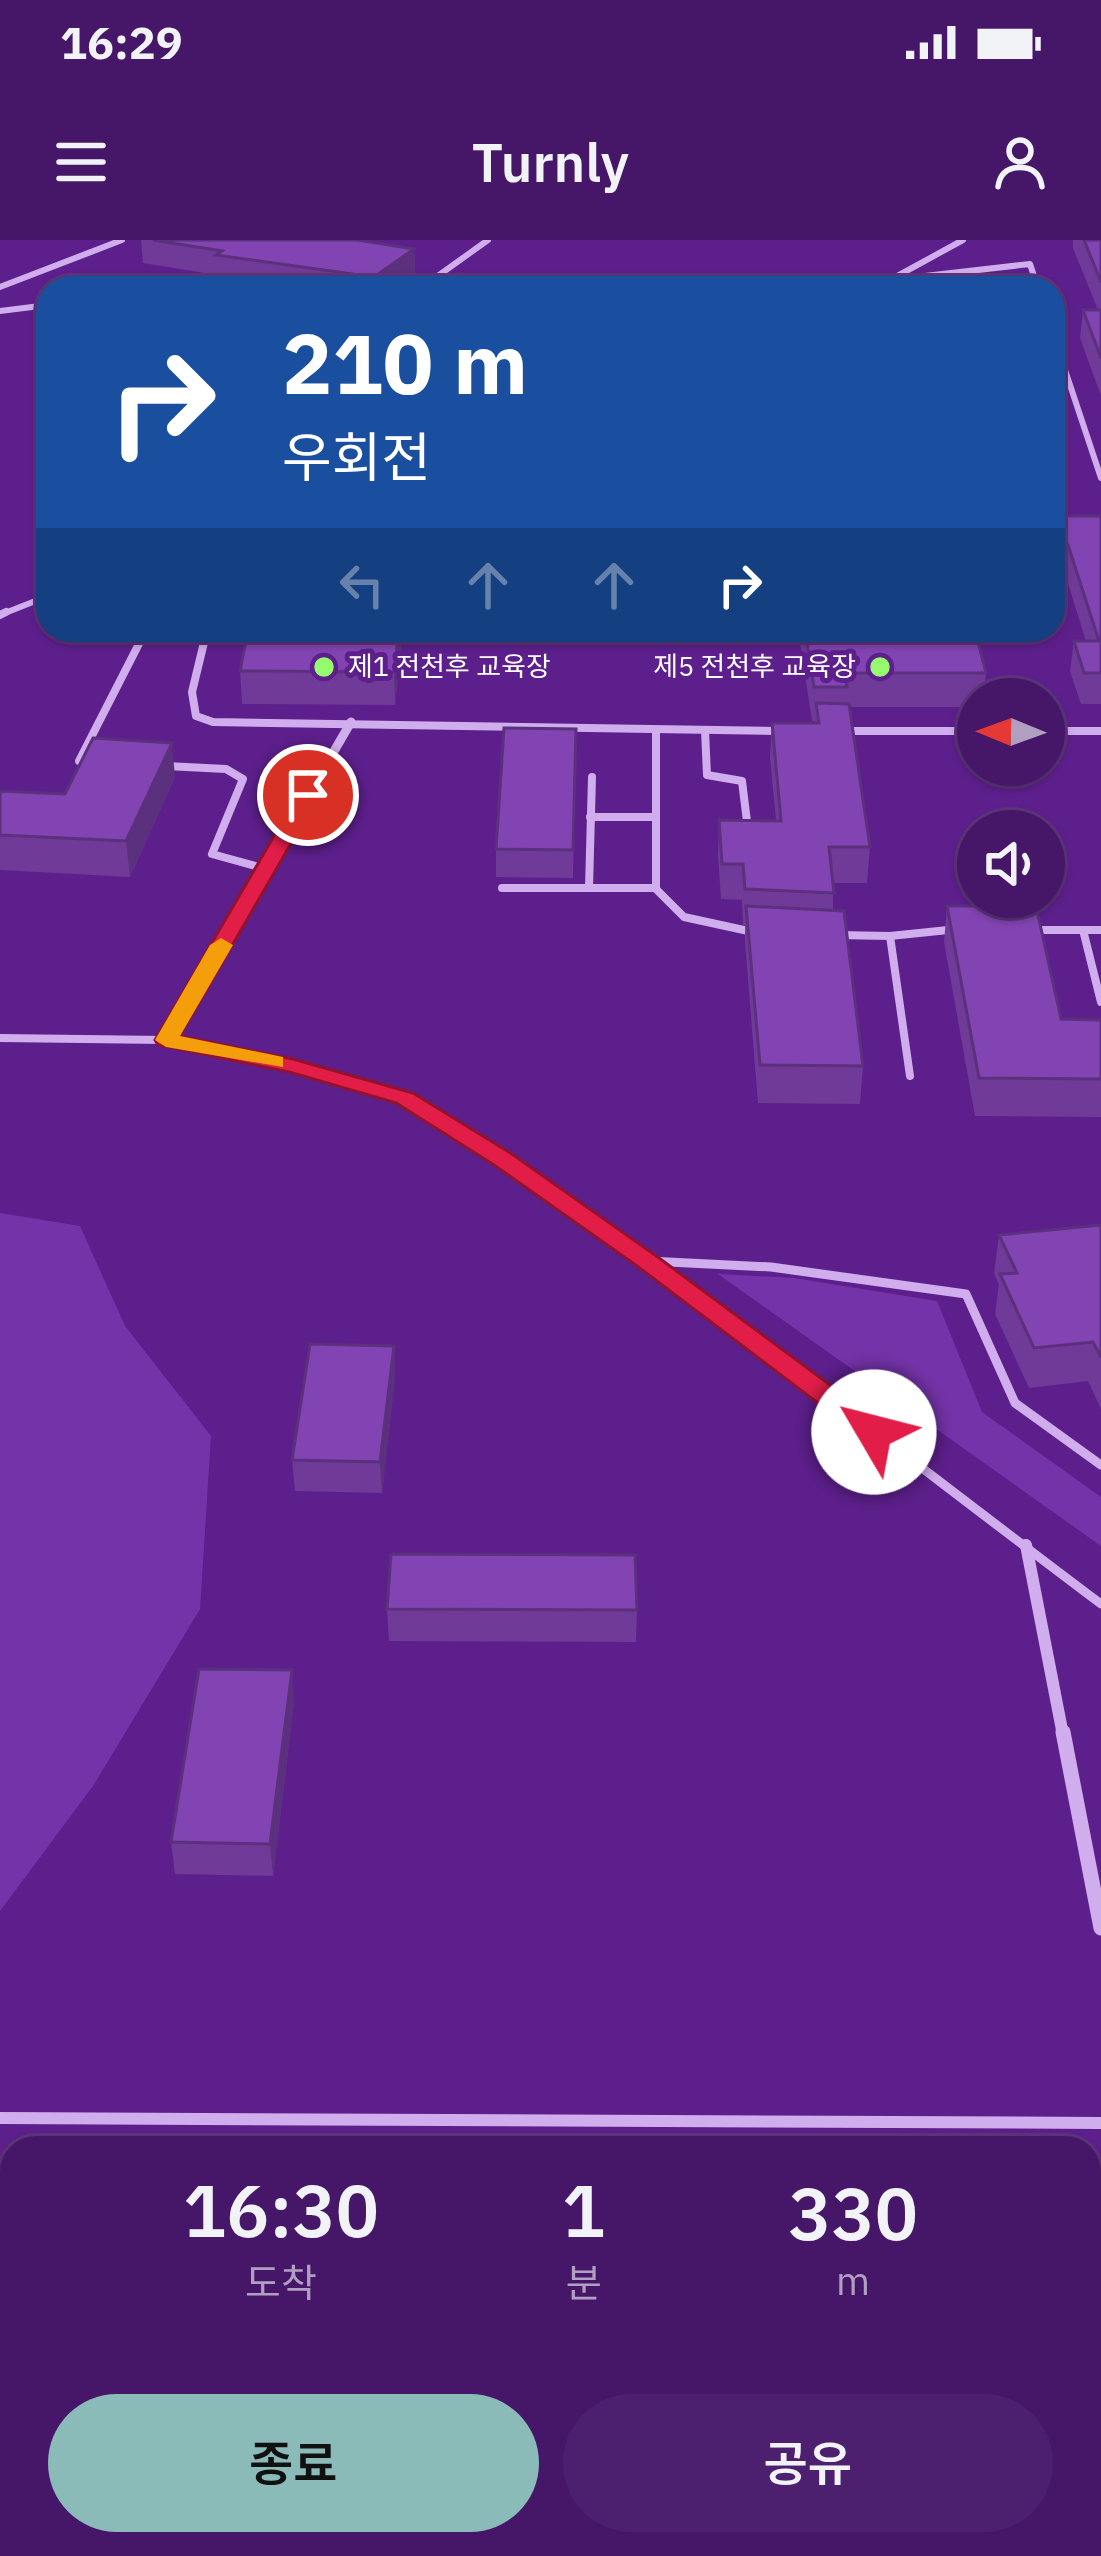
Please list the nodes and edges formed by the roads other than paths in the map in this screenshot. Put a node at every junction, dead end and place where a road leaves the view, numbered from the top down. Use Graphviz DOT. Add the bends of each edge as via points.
graph roads {
  1 [pos="122,240"];
  2 [pos="488,240"];
  3 [pos="963,240"];
  4 [pos="438,276"];
  5 [pos="897,276"];
  6 [pos="925,276"];
  7 [pos="1034,276"];
  8 [pos="0,287"];
  9 [pos="36,307"];
  10 [pos="0,309"];
  11 [pos="1065,370"];
  12 [pos="1101,478"];
  13 [pos="36,601"];
  14 [pos="0,615"];
  15 [pos="140,642"];
  16 [pos="204,642"];
  17 [pos="351,722"];
  18 [pos="656,730"];
  19 [pos="705,730"];
  20 [pos="797,730"];
  21 [pos="842,730"];
  22 [pos="957,731"];
  23 [pos="1065,731"];
  24 [pos="1101,731"];
  25 [pos="100,762"];
  26 [pos="163,766"];
  27 [pos="592,777"];
  28 [pos="590,817"];
  29 [pos="656,817"];
  30 [pos="750,848"];
  31 [pos="266,869"];
  32 [pos="502,888"];
  33 [pos="589,888"];
  34 [pos="655,888"];
  35 [pos="975,929"];
  36 [pos="1018,930"];
  37 [pos="1083,930"];
  38 [pos="1101,930"];
  39 [pos="771,932"];
  40 [pos="819,934"];
  41 [pos="890,936"];
  42 [pos="1101,1002"];
  43 [pos="0,1038"];
  44 [pos="166,1040"];
  45 [pos="910,1076"];
  46 [pos="646,1261"];
  47 [pos="1101,1465"];
  48 [pos="1026,1545"];
  49 [pos="1101,1604"];
  50 [pos="1101,1928"];
  51 [pos="0,2118"];
  52 [pos="1101,2123"];
  1 -- 8 [label="lane"];
  2 -- 4 [label="lane"];
  3 -- 5 [label="lane"];
  6 -- 7 [label="lane" via="1030,264"];
  9 -- 10 [label="lane"];
  11 -- 12 [label="lane"];
  13 -- 14 [label="lane"];
  15 -- 25 [label="lane" via="79,761"];
  16 -- 17 [label="lane" via="192,692 196,716 241,724"];
  17 -- 18 [label="lane"];
  17 -- 31 [label="street"];
  18 -- 19 [label="lane"];
  18 -- 29 [label="lane"];
  19 -- 20 [label="lane"];
  19 -- 30 [label="lane" via="707,775 742,781"];
  21 -- 22 [label="lane"];
  23 -- 24 [label="lane"];
  26 -- 31 [label="lane" via="226,769 243,779 212,854"];
  27 -- 28 [label="lane"];
  28 -- 29 [label="lane"];
  28 -- 33 [label="lane"];
  29 -- 34 [label="lane"];
  31 -- 44 [label="street"];
  32 -- 33 [label="lane"];
  33 -- 34 [label="lane"];
  34 -- 39 [label="lane" via="676,913 724,931"];
  35 -- 41 [label="lane"];
  36 -- 37 [label="lane"];
  37 -- 38 [label="lane"];
  37 -- 42 [label="lane"];
  40 -- 41 [label="lane"];
  41 -- 45 [label="lane"];
  43 -- 44 [label="lane"];
  44 -- 46 [label="lane" via="404,1098"];
  46 -- 47 [label="lane" via="771,1267 966,1294 1015,1403"];
  46 -- 48 [label="lane"];
  48 -- 49 [label="lane"];
  48 -- 50 [label="street"];
  51 -- 52 [label="lane"];
}
